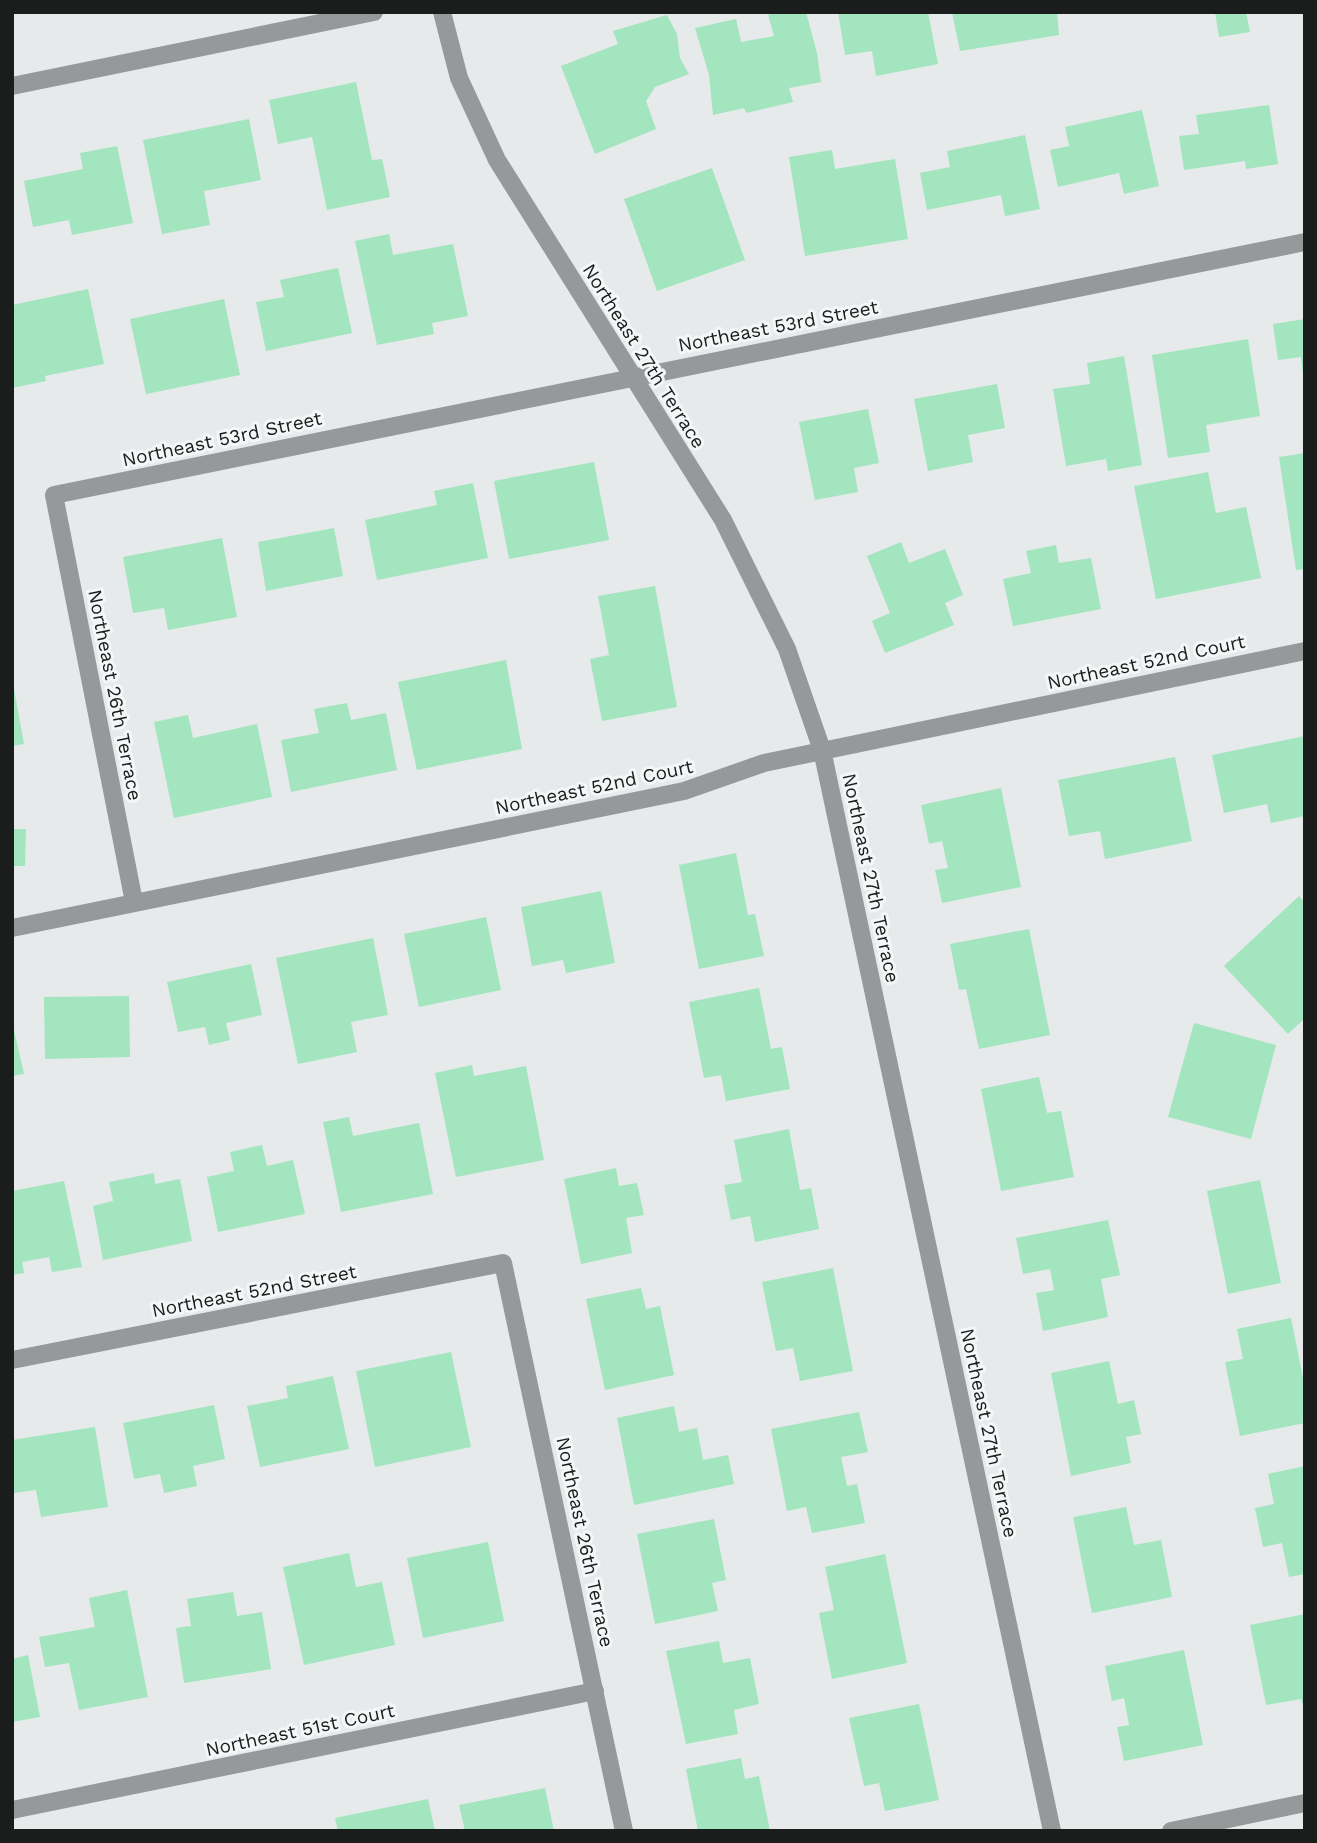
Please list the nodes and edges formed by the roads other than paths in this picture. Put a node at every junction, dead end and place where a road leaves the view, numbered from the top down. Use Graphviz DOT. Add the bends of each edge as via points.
graph roads {
  1 [pos="374,12"];
  2 [pos="442,12"];
  3 [pos="12,86"];
  4 [pos="1305,242"];
  5 [pos="632,377"];
  6 [pos="54,495"];
  7 [pos="1305,651"];
  8 [pos="822,750"];
  9 [pos="134,902"];
  10 [pos="12,928"];
  11 [pos="503,1263"];
  12 [pos="12,1360"];
  13 [pos="596,1691"];
  14 [pos="1305,1803"];
  15 [pos="12,1810"];
  16 [pos="624,1831"];
  17 [pos="1052,1831"];
  18 [pos="1171,1831"];
  1 -- 3 [label="street"];
  2 -- 5 [label="street, Northeast 27th Terrace" via="459,78 497,160"];
  4 -- 5 [label="street, Northeast 53rd Street"];
  5 -- 6 [label="street, Northeast 53rd Street"];
  5 -- 8 [label="street, Northeast 27th Terrace" via="723,520 787,649"];
  6 -- 9 [label="street, Northeast 26th Terrace"];
  7 -- 8 [label="street, Northeast 52nd Court"];
  8 -- 9 [label="street, Northeast 52nd Court" via="764,763 684,792"];
  8 -- 17 [label="street, Northeast 27th Terrace"];
  9 -- 10 [label="street, Northeast 52nd Court"];
  11 -- 12 [label="street, Northeast 52nd Street"];
  11 -- 13 [label="street, Northeast 26th Terrace"];
  13 -- 15 [label="street, Northeast 51st Court"];
  13 -- 16 [label="street, Northeast 26th Terrace"];
  14 -- 18 [label="street"];
}
